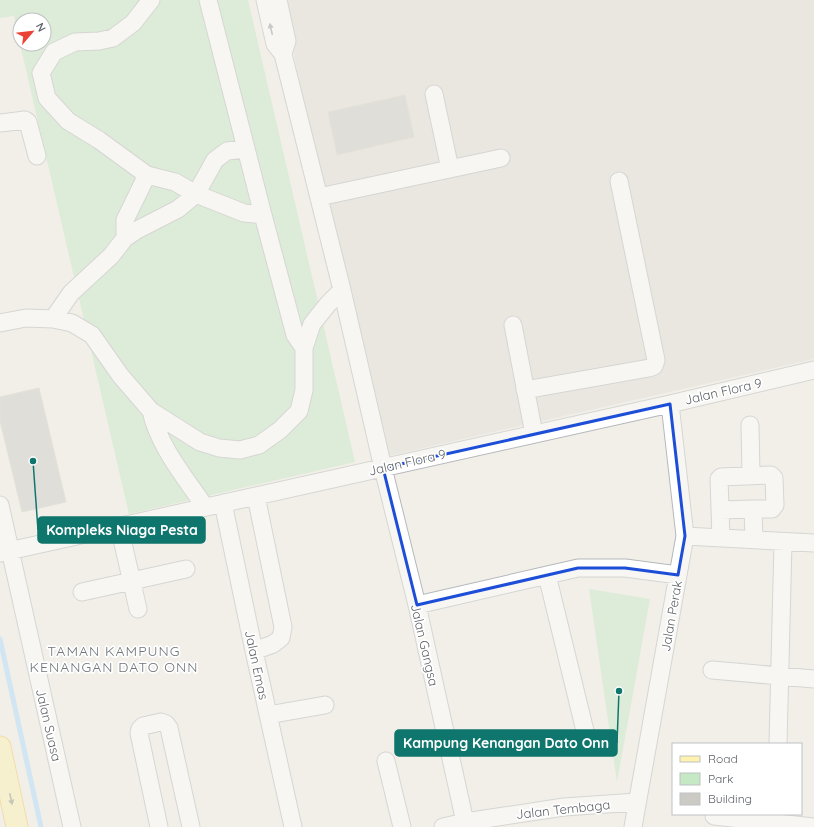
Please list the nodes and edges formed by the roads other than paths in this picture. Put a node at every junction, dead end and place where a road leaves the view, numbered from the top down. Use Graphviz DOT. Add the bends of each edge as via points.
graph roads {
  1 [pos="151,0"];
  2 [pos="208,0"];
  3 [pos="265,0"];
  4 [pos="278,0"];
  5 [pos="283,54"];
  6 [pos="434,94"];
  7 [pos="0,123"];
  8 [pos="246,148"];
  9 [pos="37,156"];
  10 [pos="501,158"];
  11 [pos="450,169"];
  12 [pos="147,175"];
  13 [pos="619,181"];
  14 [pos="196,194"];
  15 [pos="319,197"];
  16 [pos="263,215"];
  17 [pos="124,238"];
  18 [pos="342,290"];
  19 [pos="53,320"];
  20 [pos="0,323"];
  21 [pos="513,325"];
  22 [pos="304,348"];
  23 [pos="814,370"];
  24 [pos="525,390"];
  25 [pos="670,404"];
  26 [pos="152,411"];
  27 [pos="750,425"];
  28 [pos="534,434"];
  29 [pos="383,468"];
  30 [pos="751,475"];
  31 [pos="256,496"];
  32 [pos="223,503"];
  33 [pos="0,505"];
  34 [pos="205,507"];
  35 [pos="753,509"];
  36 [pos="720,510"];
  37 [pos="119,526"];
  38 [pos="685,536"];
  39 [pos="721,538"];
  40 [pos="754,540"];
  41 [pos="783,542"];
  42 [pos="814,544"];
  43 [pos="5,552"];
  44 [pos="186,569"];
  45 [pos="547,575"];
  46 [pos="678,575"];
  47 [pos="131,581"];
  48 [pos="82,592"];
  49 [pos="417,605"];
  50 [pos="138,609"];
  51 [pos="254,651"];
  52 [pos="712,670"];
  53 [pos="780,676"];
  54 [pos="814,679"];
  55 [pos="325,705"];
  56 [pos="268,715"];
  57 [pos="587,738"];
  58 [pos="778,743"];
  59 [pos="0,747"];
  60 [pos="386,761"];
  61 [pos="637,802"];
  62 [pos="714,816"];
  63 [pos="775,818"];
  64 [pos="464,822"];
  65 [pos="17,827"];
  66 [pos="72,827"];
  67 [pos="159,827"];
  68 [pos="191,827"];
  69 [pos="293,827"];
  70 [pos="402,827"];
  71 [pos="442,827"];
  72 [pos="633,827"];
  73 [pos="814,827"];
  1 -- 12 [label="street" via="133,23 113,38 75,42 54,52 41,73 47,98 68,121 100,140"];
  2 -- 8 [label="street"];
  5 -- 3 [label="street, one-way" via="275,44"];
  4 -- 5 [label="street" via="287,41"];
  5 -- 15 [label="street, Jalan Gangsa"];
  6 -- 11 [label="street"];
  7 -- 9 [label="street" via="25,120 28,122"];
  8 -- 14 [label="street" via="227,150 215,160"];
  8 -- 16 [label="street"];
  10 -- 11 [label="street"];
  11 -- 15 [label="street"];
  12 -- 14 [label="street" via="175,182"];
  12 -- 17 [label="street" via="125,220"];
  13 -- 24 [label="street" via="656,360 654,366"];
  14 -- 16 [label="street" via="244,213"];
  14 -- 17 [label="street" via="178,209"];
  15 -- 18 [label="street, Jalan Gangsa"];
  16 -- 22 [label="street" via="295,335"];
  17 -- 19 [label="street" via="110,256 71,293"];
  18 -- 22 [label="street" via="312,324"];
  18 -- 29 [label="street, Jalan Gangsa"];
  19 -- 20 [label="street" via="26,318"];
  19 -- 26 [label="street" via="72,323 92,335 120,375"];
  21 -- 24 [label="street"];
  22 -- 26 [label="street" via="304,390 299,411 280,430 259,445 240,450 219,448 200,442"];
  23 -- 25 [label="street, Jalan Flora 9"];
  24 -- 28 [label="street"];
  25 -- 28 [label="street, Jalan Flora 9"];
  25 -- 38 [label="street, Jalan Perak"];
  26 -- 34 [label="street" via="162,443"];
  27 -- 30 [label="street"];
  28 -- 29 [label="street, Jalan Flora 9"];
  29 -- 31 [label="street, Jalan Flora 9"];
  29 -- 49 [label="street, Jalan Gangsa"];
  30 -- 35 [label="street" via="771,475 774,478 774,507"];
  30 -- 36 [label="street" via="721,476"];
  31 -- 32 [label="street, Jalan Flora 9"];
  31 -- 51 [label="street" via="283,627 281,638"];
  32 -- 34 [label="street, Jalan Flora 9"];
  32 -- 51 [label="street, Jalan Emas"];
  33 -- 43 [label="street, Jalan Suasa"];
  34 -- 37 [label="street, Jalan Flora 9"];
  35 -- 36 [label="street"];
  35 -- 40 [label="street"];
  36 -- 39 [label="street"];
  37 -- 43 [label="street, Jalan Flora 9"];
  37 -- 47 [label="street"];
  38 -- 39 [label="street"];
  38 -- 46 [label="street, Jalan Perak"];
  39 -- 40 [label="street"];
  40 -- 41 [label="street"];
  41 -- 42 [label="street"];
  41 -- 53 [label="street"];
  43 -- 66 [label="street, Jalan Suasa"];
  44 -- 47 [label="street"];
  45 -- 46 [label="street" via="578,568 625,568"];
  45 -- 49 [label="street"];
  45 -- 57 [label="street"];
  46 -- 61 [label="street, Jalan Perak"];
  47 -- 48 [label="street"];
  47 -- 50 [label="street"];
  49 -- 64 [label="street, Jalan Gangsa"];
  51 -- 56 [label="street, Jalan Emas"];
  52 -- 53 [label="street"];
  53 -- 54 [label="street"];
  53 -- 58 [label="street"];
  55 -- 56 [label="street"];
  56 -- 69 [label="street, Jalan Emas"];
  59 -- 65 [label="main road, one-way"];
  60 -- 70 [label="street"];
  61 -- 64 [label="street, Jalan Tembaga" via="564,807"];
  61 -- 72 [label="street, Jalan Perak"];
  62 -- 63 [label="street"];
  63 -- 73 [label="street"];
  64 -- 71 [label="street, Jalan Tembaga"];
  67 -- 68 [label="street" via="139,734 143,726 161,722 169,728"];
}
